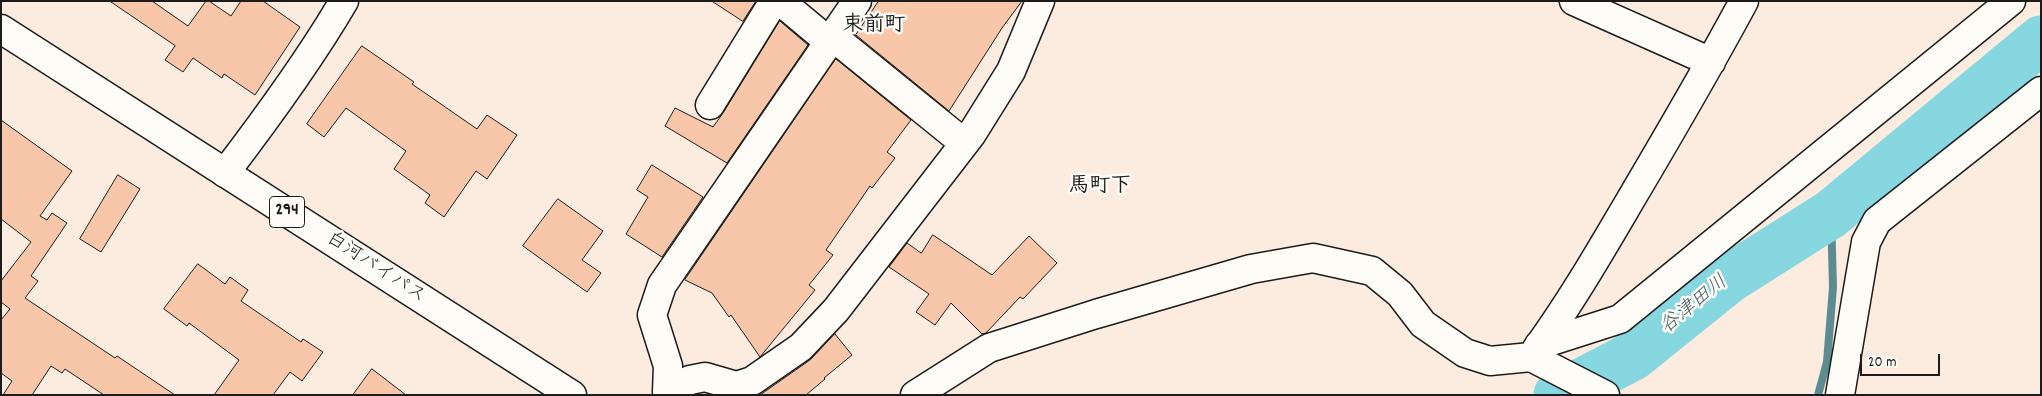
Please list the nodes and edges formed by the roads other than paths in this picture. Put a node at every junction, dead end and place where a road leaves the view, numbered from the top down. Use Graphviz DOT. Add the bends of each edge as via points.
graph roads {
  1 [pos="344,1"];
  2 [pos="774,1"];
  3 [pos="780,1"];
  4 [pos="857,1"];
  5 [pos="1040,1"];
  6 [pos="1574,1"];
  7 [pos="1744,1"];
  8 [pos="2002,5"];
  9 [pos="1,29"];
  10 [pos="830,39"];
  11 [pos="1711,62"];
  12 [pos="2036,104"];
  13 [pos="710,105"];
  14 [pos="964,143"];
  15 [pos="225,173"];
  16 [pos="1535,351"];
  17 [pos="666,393"];
  18 [pos="572,395"];
  19 [pos="915,395"];
  20 [pos="1604,395"];
  21 [pos="1840,395"];
  1 -- 15 [label="main road" via="328,30"];
  2 -- 13 [label="main road"];
  3 -- 10 [label="main road"];
  4 -- 10 [label="main road"];
  5 -- 14 [label="main road" via="1011,71"];
  6 -- 11 [label="main road"];
  7 -- 11 [label="main road"];
  8 -- 16 [label="main road" via="1620,318"];
  9 -- 15 [label="main road, 白河バイパス / 294"];
  10 -- 14 [label="main road"];
  10 -- 17 [label="main road" via="662,285 652,315 668,366"];
  11 -- 16 [label="main road" via="1594,262"];
  12 -- 21 [label="main road" via="1876,221 1866,242"];
  14 -- 17 [label="main road" via="836,310 801,347 752,382 736,386 705,377 690,380"];
  15 -- 18 [label="main road, 白河バイパス / 294"];
  16 -- 19 [label="main road" via="1490,361 1465,354 1423,324 1400,294 1372,271 1313,258 1251,269 989,348"];
  16 -- 20 [label="main road"];
}
